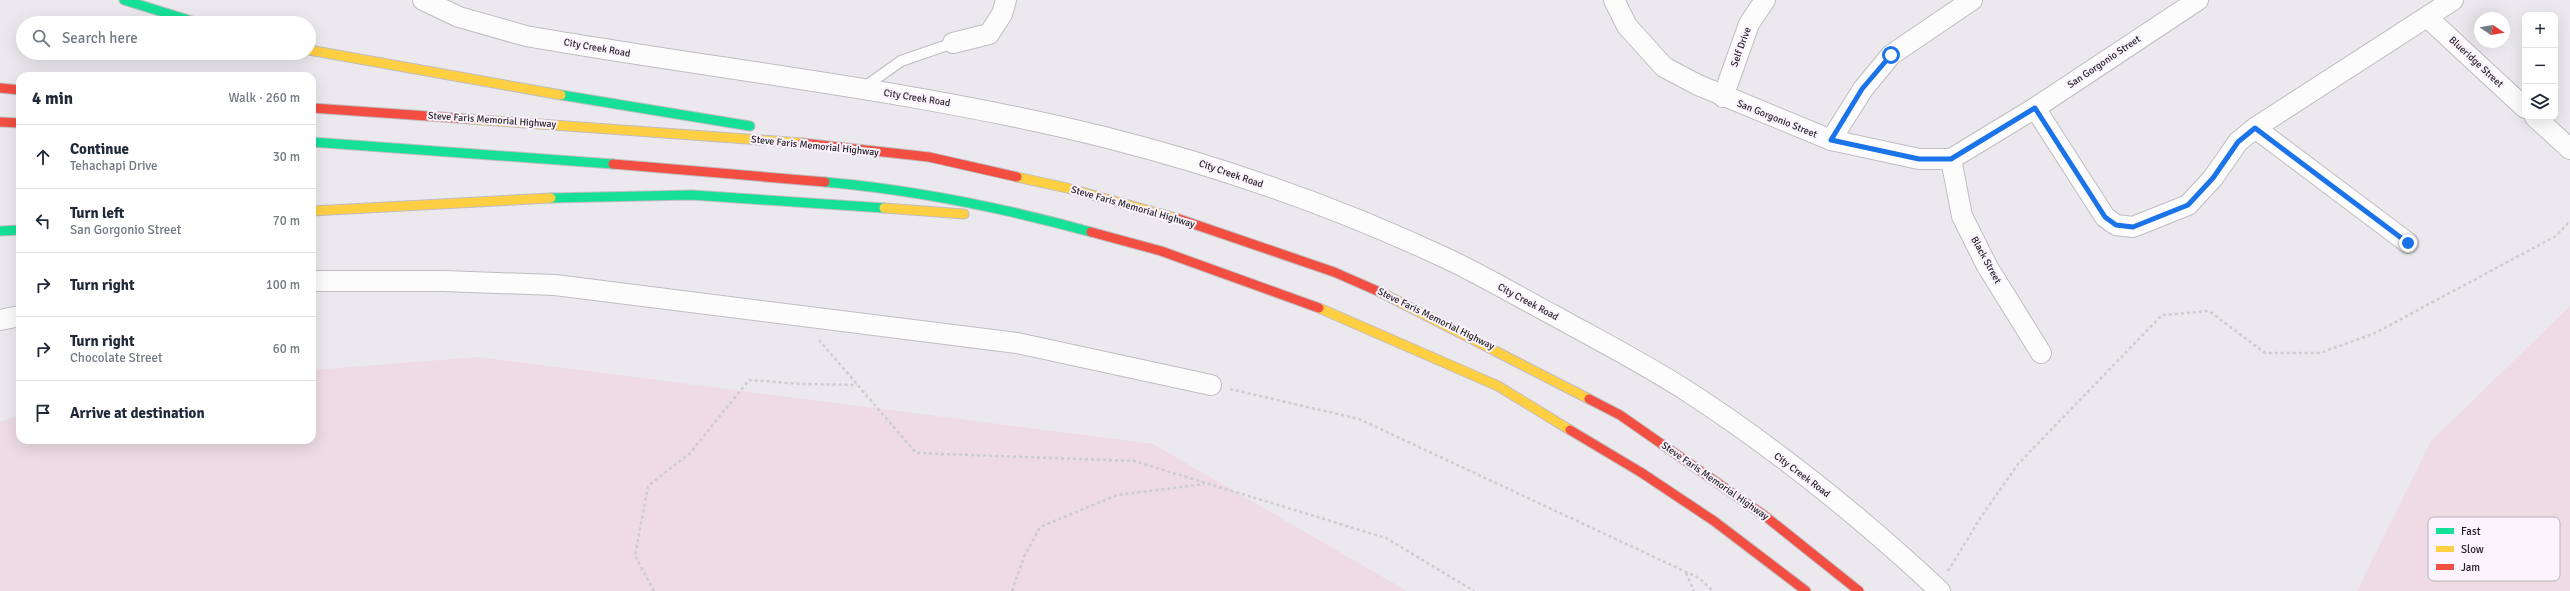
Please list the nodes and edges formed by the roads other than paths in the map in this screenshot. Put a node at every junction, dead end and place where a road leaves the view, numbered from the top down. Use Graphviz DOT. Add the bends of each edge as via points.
graph roads {
  1 [pos="124,0"];
  2 [pos="423,0"];
  3 [pos="1006,0"];
  4 [pos="1614,0"];
  5 [pos="1765,0"];
  6 [pos="1972,0"];
  7 [pos="2198,0"];
  8 [pos="2453,0"];
  9 [pos="175,16"];
  10 [pos="2427,17"];
  11 [pos="953,43"];
  12 [pos="316,51"];
  13 [pos="0,88"];
  14 [pos="861,89"];
  15 [pos="16,90"];
  16 [pos="1723,97"];
  17 [pos="2522,105"];
  18 [pos="316,108"];
  19 [pos="2035,108"];
  20 [pos="2538,120"];
  21 [pos="0,122"];
  22 [pos="16,123"];
  23 [pos="763,128"];
  24 [pos="2255,128"];
  25 [pos="787,132"];
  26 [pos="1831,140"];
  27 [pos="316,142"];
  28 [pos="2570,149"];
  29 [pos="929,157"];
  30 [pos="1951,159"];
  31 [pos="316,211"];
  32 [pos="1047,220"];
  33 [pos="16,230"];
  34 [pos="0,231"];
  35 [pos="2408,243"];
  36 [pos="316,280"];
  37 [pos="16,317"];
  38 [pos="0,320"];
  39 [pos="2041,353"];
  40 [pos="1211,385"];
  41 [pos="1939,590"];
  42 [pos="1806,591"];
  43 [pos="1859,591"];
  1 -- 9 [label="highway"];
  2 -- 14 [label="street, City Creek Road" via="459,17 526,36"];
  3 -- 11 [label="street" via="1002,14 989,34"];
  4 -- 16 [label="street, San Gorgonio Street" via="1627,26 1664,67"];
  5 -- 16 [label="street, Self Drive" via="1749,24"];
  6 -- 26 [label="street" via="1891,55 1862,89"];
  7 -- 19 [label="street, San Gorgonio Street"];
  8 -- 10 [label="street"];
  10 -- 17 [label="street, Blueridge Street"];
  10 -- 24 [label="street"];
  11 -- 14 [label="lane" via="901,61"];
  12 -- 23 [label="highway" via="506,86"];
  13 -- 15 [label="highway"];
  14 -- 41 [label="street, City Creek Road" via="946,102 1105,137 1190,160 1357,220 1454,262 1688,391 1823,490"];
  16 -- 26 [label="street, San Gorgonio Street"];
  18 -- 29 [label="highway, Steve Faris Memorial Highway" via="682,133"];
  19 -- 24 [label="street" via="2105,217 2116,225 2133,227 2188,205 2213,178 2238,142"];
  19 -- 30 [label="street, San Gorgonio Street"];
  20 -- 28 [label="street"];
  21 -- 22 [label="highway"];
  24 -- 35 [label="street"];
  25 -- 29 [label="highway"];
  26 -- 30 [label="street, San Gorgonio Street" via="1919,159"];
  27 -- 32 [label="highway" via="441,150 848,184 923,194"];
  29 -- 43 [label="highway, Steve Faris Memorial Highway" via="1067,188 1203,226 1334,272 1399,300 1620,414 1765,516"];
  30 -- 39 [label="street, Black Street" via="1962,216 1987,266"];
  31 -- 32 [label="highway" via="517,199 692,195"];
  32 -- 42 [label="highway" via="1161,251 1259,286 1313,306 1498,386 1622,461 1714,521"];
  33 -- 34 [label="highway"];
  36 -- 40 [label="street" via="555,285 1017,343"];
  37 -- 38 [label="street"];
}
